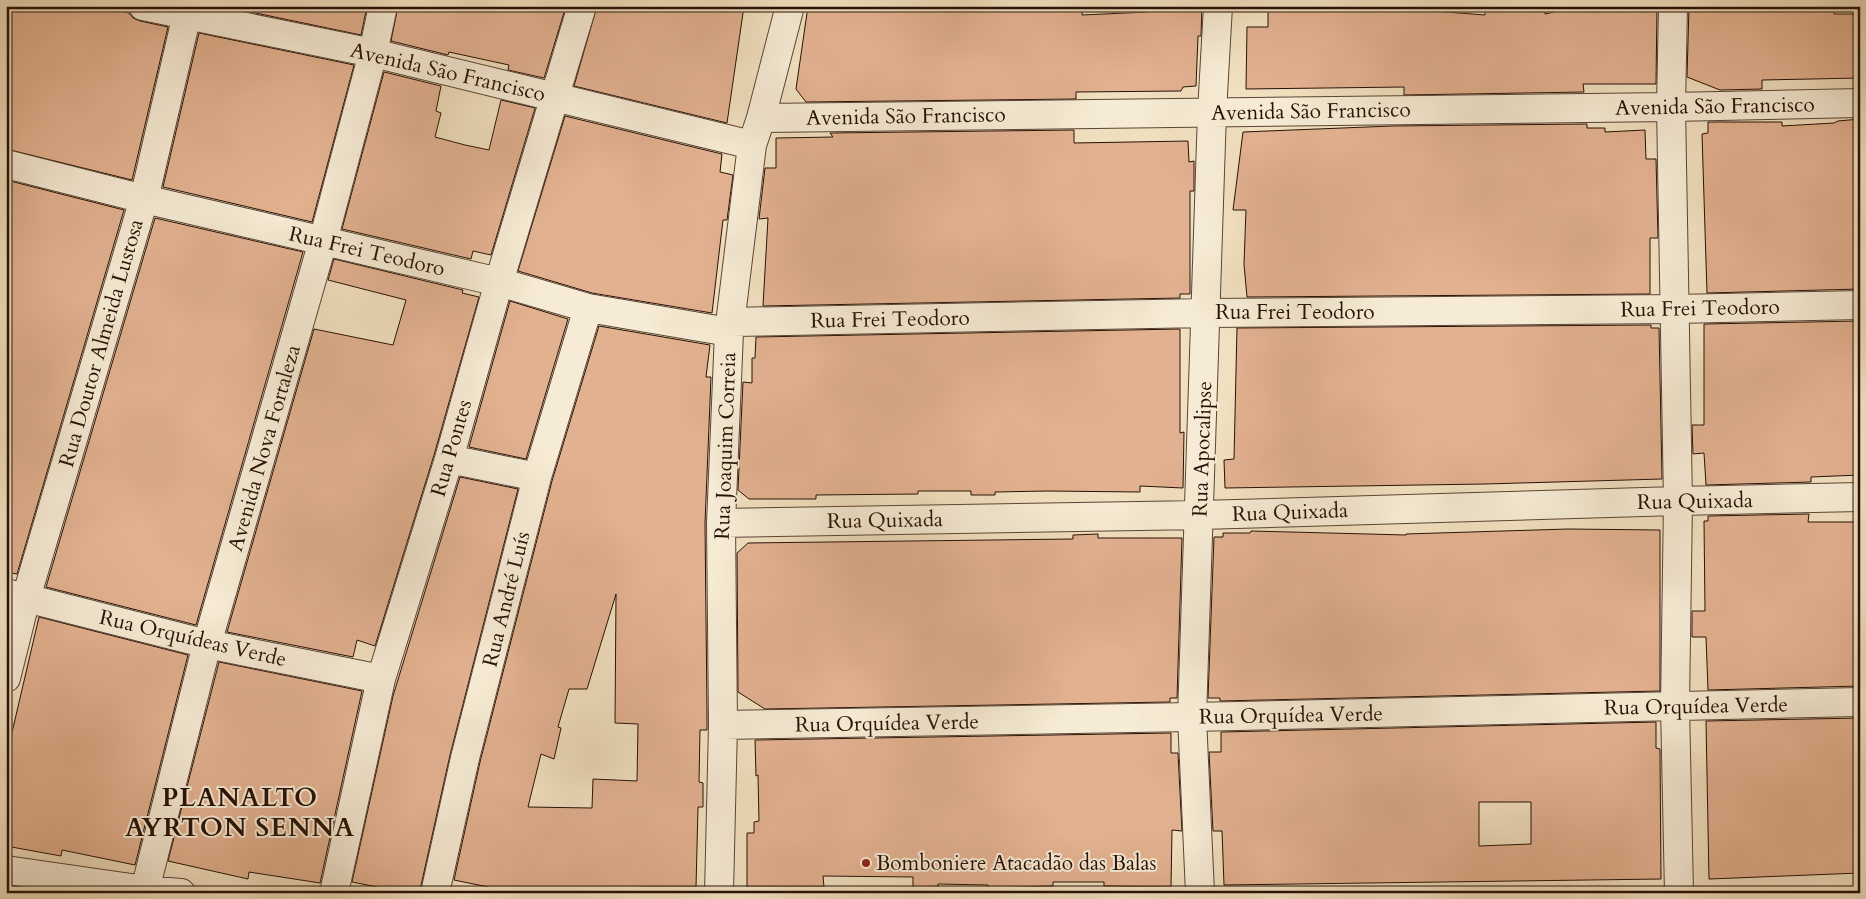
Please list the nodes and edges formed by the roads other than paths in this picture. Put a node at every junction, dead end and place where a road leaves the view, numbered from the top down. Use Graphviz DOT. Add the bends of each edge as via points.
graph roads {
  1 [pos="143,6"];
  2 [pos="383,6"];
  3 [pos="582,6"];
  4 [pos="790,6"];
  5 [pos="1218,6"];
  6 [pos="1673,6"];
  7 [pos="188,11"];
  8 [pos="373,53"];
  9 [pos="555,98"];
  10 [pos="1860,103"];
  11 [pos="1671,107"];
  12 [pos="1212,112"];
  13 [pos="761,118"];
  14 [pos="752,145"];
  15 [pos="6,164"];
  16 [pos="144,198"];
  17 [pos="323,241"];
  18 [pos="499,282"];
  19 [pos="1860,305"];
  20 [pos="588,308"];
  21 [pos="1675,309"];
  22 [pos="1205,313"];
  23 [pos="730,327"];
  24 [pos="449,459"];
  25 [pos="537,477"];
  26 [pos="1860,497"];
  27 [pos="1678,501"];
  28 [pos="1200,515"];
  29 [pos="721,523"];
  30 [pos="16,596"];
  31 [pos="207,644"];
  32 [pos="6,678"];
  33 [pos="382,679"];
  34 [pos="1860,702"];
  35 [pos="1675,706"];
  36 [pos="1192,718"];
  37 [pos="723,726"];
  38 [pos="6,870"];
  39 [pos="145,890"];
  40 [pos="181,893"];
  41 [pos="334,893"];
  42 [pos="436,893"];
  43 [pos="719,893"];
  44 [pos="1200,893"];
  45 [pos="1679,893"];
  1 -- 7 [label="street, Avenida São Francisco"];
  2 -- 8 [label="street, Avenida Nova Fortaleza"];
  3 -- 9 [label="street, Rua Pontes"];
  4 -- 13 [label="street, Rua Joaquim Correia"];
  5 -- 12 [label="street, Rua Apocalipse"];
  6 -- 11 [label="street"];
  7 -- 8 [label="street, Avenida São Francisco"];
  7 -- 16 [label="street, Rua Doutor Almeida Lustosa"];
  8 -- 9 [label="street, Avenida São Francisco"];
  8 -- 17 [label="street, Avenida Nova Fortaleza"];
  9 -- 14 [label="street, Avenida São Francisco"];
  9 -- 18 [label="street, Rua Pontes"];
  10 -- 11 [label="street, Avenida São Francisco"];
  11 -- 12 [label="street, Avenida São Francisco"];
  11 -- 21 [label="street"];
  12 -- 13 [label="street, Avenida São Francisco"];
  12 -- 22 [label="street, Rua Apocalipse"];
  13 -- 14 [label="street, Rua Joaquim Correia"];
  14 -- 23 [label="street, Rua Joaquim Correia"];
  15 -- 16 [label="street, Rua Frei Teodoro"];
  16 -- 17 [label="street, Rua Frei Teodoro"];
  16 -- 30 [label="street, Rua Doutor Almeida Lustosa"];
  17 -- 18 [label="street, Rua Frei Teodoro"];
  17 -- 31 [label="street, Avenida Nova Fortaleza"];
  18 -- 20 [label="street, Rua Frei Teodoro"];
  18 -- 24 [label="street, Rua Pontes"];
  19 -- 21 [label="street, Rua Frei Teodoro"];
  20 -- 23 [label="street, Rua Frei Teodoro"];
  20 -- 25 [label="street, Rua André Luís"];
  21 -- 22 [label="street, Rua Frei Teodoro"];
  21 -- 27 [label="street"];
  22 -- 23 [label="street, Rua Frei Teodoro"];
  22 -- 28 [label="street, Rua Apocalipse"];
  23 -- 29 [label="street, Rua Joaquim Correia"];
  24 -- 25 [label="street"];
  24 -- 33 [label="street, Rua Pontes"];
  25 -- 42 [label="street, Rua André Luís" via="465,758"];
  26 -- 27 [label="street, Rua Quixada"];
  27 -- 28 [label="street, Rua Quixada"];
  27 -- 35 [label="street"];
  28 -- 29 [label="street, Rua Quixada"];
  28 -- 36 [label="street, Rua Apocalipse"];
  29 -- 37 [label="street, Rua Joaquim Correia"];
  30 -- 31 [label="street, Rua Orquídeas Verde"];
  30 -- 32 [label="street, Rua Doutor Almeida Lustosa"];
  31 -- 33 [label="street, Rua Orquídeas Verde"];
  31 -- 39 [label="street, Avenida Nova Fortaleza"];
  33 -- 41 [label="street, Rua Pontes"];
  34 -- 35 [label="street, Rua Orquídea Verde"];
  35 -- 36 [label="street, Rua Orquídea Verde"];
  35 -- 45 [label="street"];
  36 -- 37 [label="street, Rua Orquídea Verde"];
  36 -- 44 [label="street, Rua Apocalipse"];
  37 -- 43 [label="street, Rua Joaquim Correia"];
  38 -- 39 [label="street"];
  39 -- 40 [label="street"];
}
